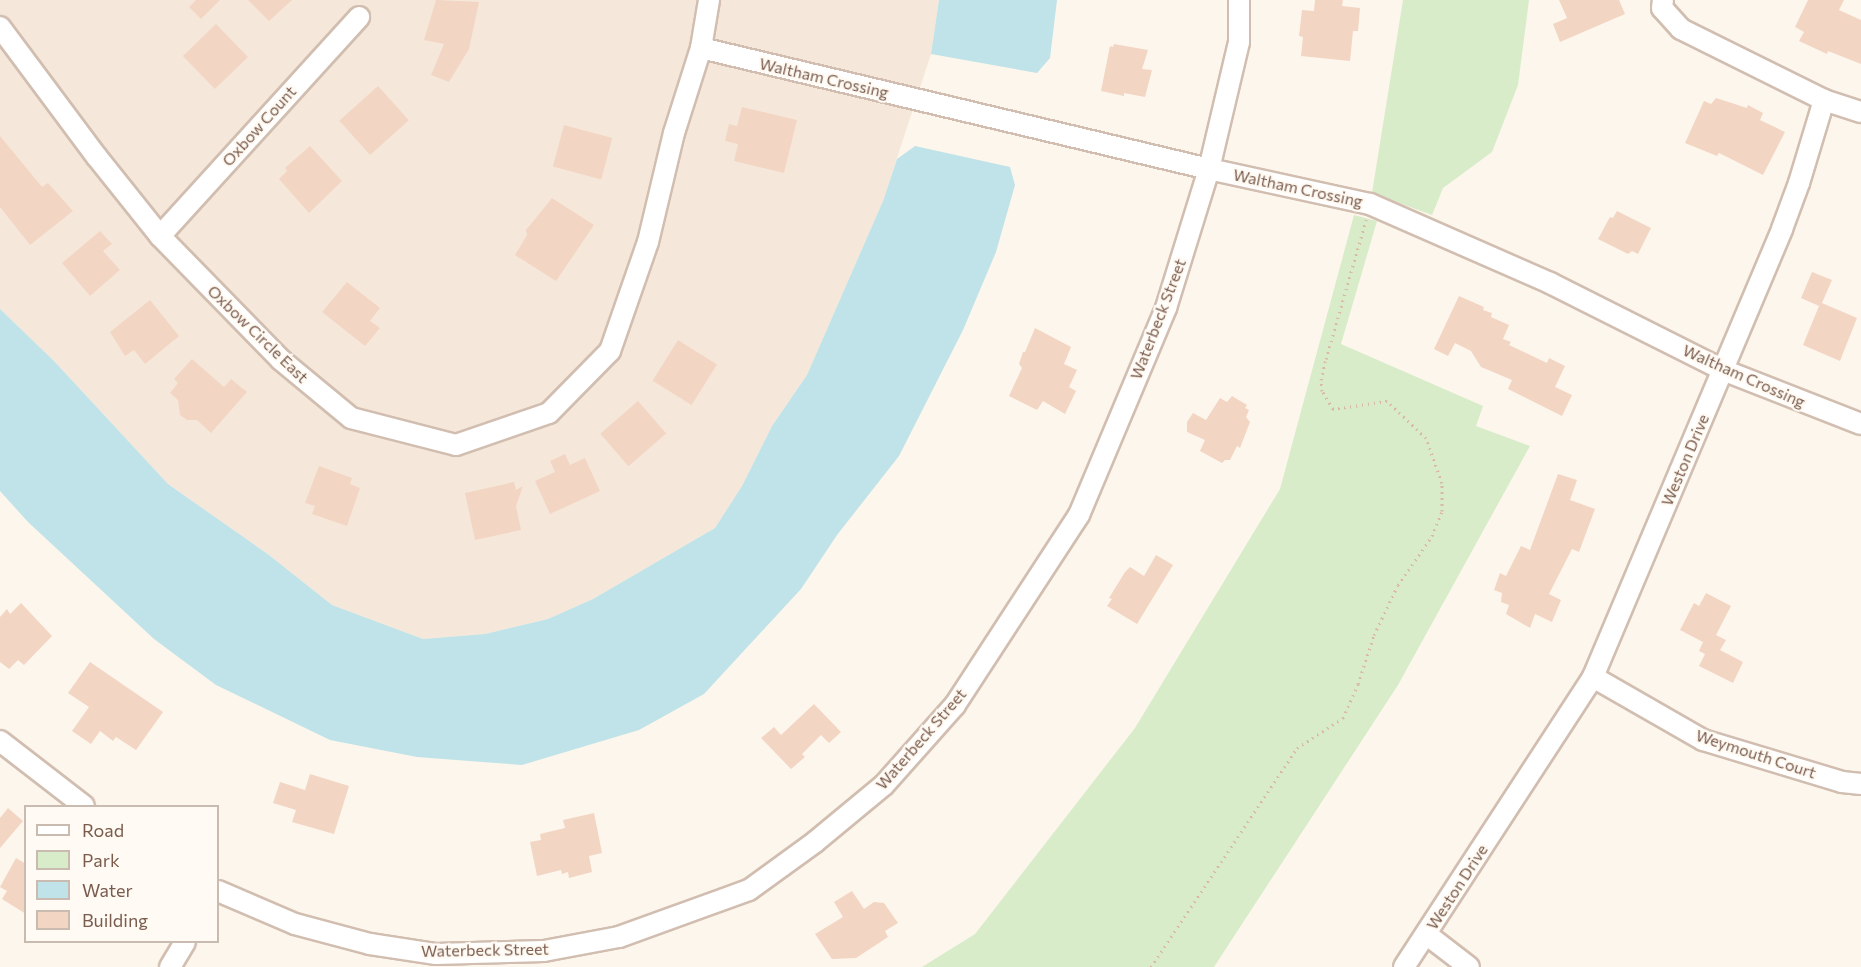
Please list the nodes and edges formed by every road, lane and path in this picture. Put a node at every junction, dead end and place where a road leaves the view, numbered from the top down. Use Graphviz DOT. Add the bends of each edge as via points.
graph roads {
  1 [pos="709,0"];
  2 [pos="1239,0"];
  3 [pos="1664,0"];
  4 [pos="359,17"];
  5 [pos="0,27"];
  6 [pos="701,48"];
  7 [pos="1824,100"];
  8 [pos="1861,112"];
  9 [pos="1209,169"];
  10 [pos="1370,204"];
  11 [pos="160,236"];
  12 [pos="1723,370"];
  13 [pos="1861,424"];
  14 [pos="1593,677"];
  15 [pos="0,741"];
  16 [pos="1861,784"];
  17 [pos="81,805"];
  18 [pos="219,891"];
  19 [pos="1426,934"];
  20 [pos="183,943"];
  21 [pos="170,967"];
  22 [pos="1151,967"];
  23 [pos="1404,967"];
  24 [pos="1469,967"];
  1 -- 6 [label="street, Oxbow Circle East"];
  2 -- 9 [label="street, Waterbeck Street" via="1239,42"];
  3 -- 7 [label="street" via="1662,8 1681,29"];
  4 -- 11 [label="street, Oxbow Count"];
  5 -- 11 [label="street, Oxbow Circle East"];
  6 -- 9 [label="street, Waltham Crossing"];
  6 -- 11 [label="street, Oxbow Circle East" via="674,133 648,242 610,351 549,413 456,445 351,418 280,360"];
  7 -- 8 [label="street"];
  7 -- 12 [label="street, Weston Drive" via="1799,183"];
  9 -- 10 [label="street, Waltham Crossing"];
  9 -- 18 [label="street, Waterbeck Street" via="1166,308 1079,514 955,705 884,785 815,842 749,890 619,937 544,951 436,954 370,944 295,924"];
  10 -- 12 [label="street, Waltham Crossing" via="1550,283"];
  10 -- 22 [label="path" via="1326,359 1322,391 1333,409 1387,401 1426,438 1442,483 1442,511 1432,536 1393,595 1343,718 1297,748"];
  12 -- 13 [label="street, Waltham Crossing"];
  12 -- 14 [label="street, Weston Drive"];
  14 -- 16 [label="street, Weymouth Court" via="1703,740 1842,782"];
  14 -- 19 [label="street, Weston Drive"];
  15 -- 17 [label="street"];
  19 -- 23 [label="street, Weston Drive"];
  19 -- 24 [label="street"];
  20 -- 21 [label="street"];
}
